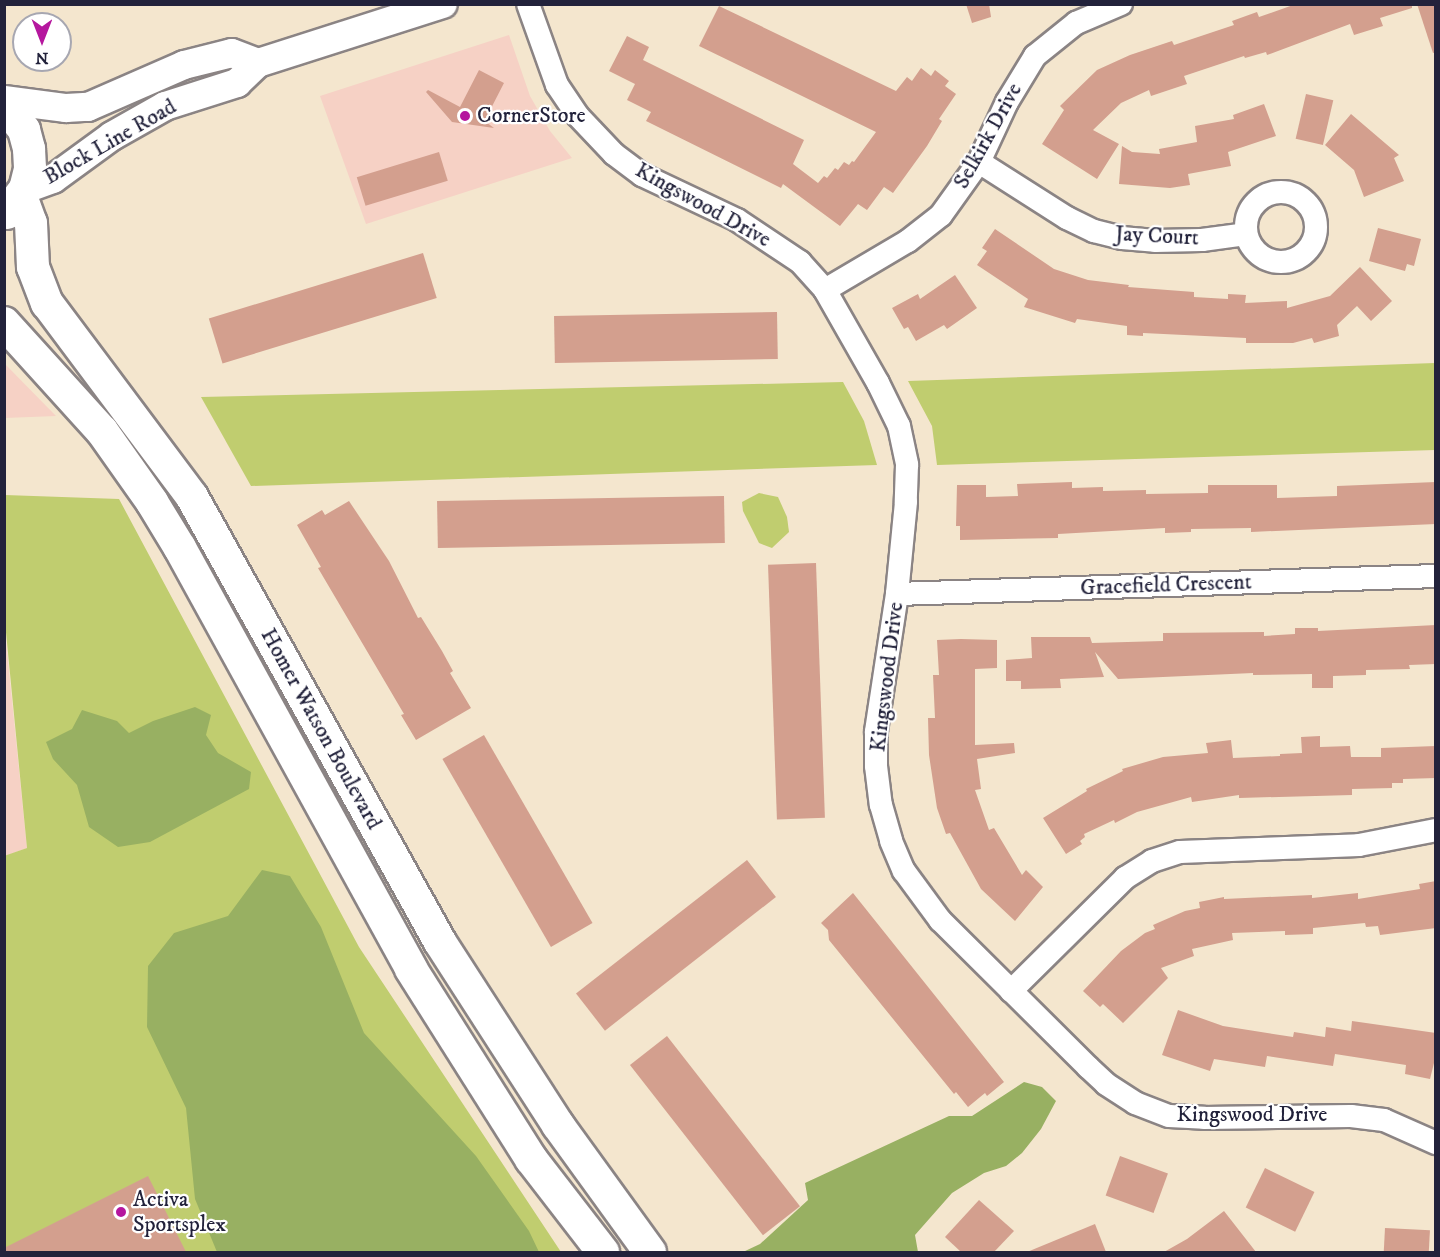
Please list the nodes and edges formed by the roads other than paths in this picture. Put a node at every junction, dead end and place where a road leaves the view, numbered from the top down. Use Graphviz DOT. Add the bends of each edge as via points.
graph roads {
  1 [pos="443,4"];
  2 [pos="528,4"];
  3 [pos="1120,4"];
  4 [pos="258,63"];
  5 [pos="4,100"];
  6 [pos="4,105"];
  7 [pos="979,162"];
  8 [pos="16,200"];
  9 [pos="1246,234"];
  10 [pos="825,290"];
  11 [pos="4,323"];
  12 [pos="1436,576"];
  13 [pos="897,594"];
  14 [pos="1436,830"];
  15 [pos="1011,992"];
  16 [pos="1436,1143"];
  17 [pos="603,1252"];
  18 [pos="650,1252"];
  1 -- 4 [label="street, Block Line Road"];
  2 -- 10 [label="street, Kingswood Drive" via="557,85 578,116 614,154 642,175 760,234 800,262"];
  3 -- 7 [label="street, Selkirk Drive" via="1076,23 1035,56 1006,102"];
  4 -- 5 [label="street, Block Line Road" via="232,52 184,65 88,107"];
  4 -- 8 [label="street, Block Line Road" via="237,83 165,106 111,136"];
  6 -- 8 [label="main road" via="24,130 29,149 30,169"];
  7 -- 9 [label="street, Jay Court" via="1094,231 1155,241"];
  7 -- 10 [label="street, Selkirk Drive" via="941,215 908,241"];
  8 -- 18 [label="main road, Homer Watson Boulevard" via="31,223 33,267 46,303 192,497 440,942 558,1125"];
  10 -- 13 [label="street, Kingswood Drive" via="878,383 899,426 904,446 906,502"];
  11 -- 17 [label="main road, Homer Watson Boulevard" via="102,431 152,502 411,969 531,1159"];
  12 -- 13 [label="street, Gracefield Crescent"];
  13 -- 15 [label="street, Kingswood Drive" via="876,732 881,805 891,841 904,871 940,920"];
  14 -- 15 [label="street" via="1359,845 1180,852 1152,861 1125,878"];
  15 -- 16 [label="street, Kingswood Drive" via="1106,1084 1135,1103 1169,1116 1351,1116 1384,1120"];
}
